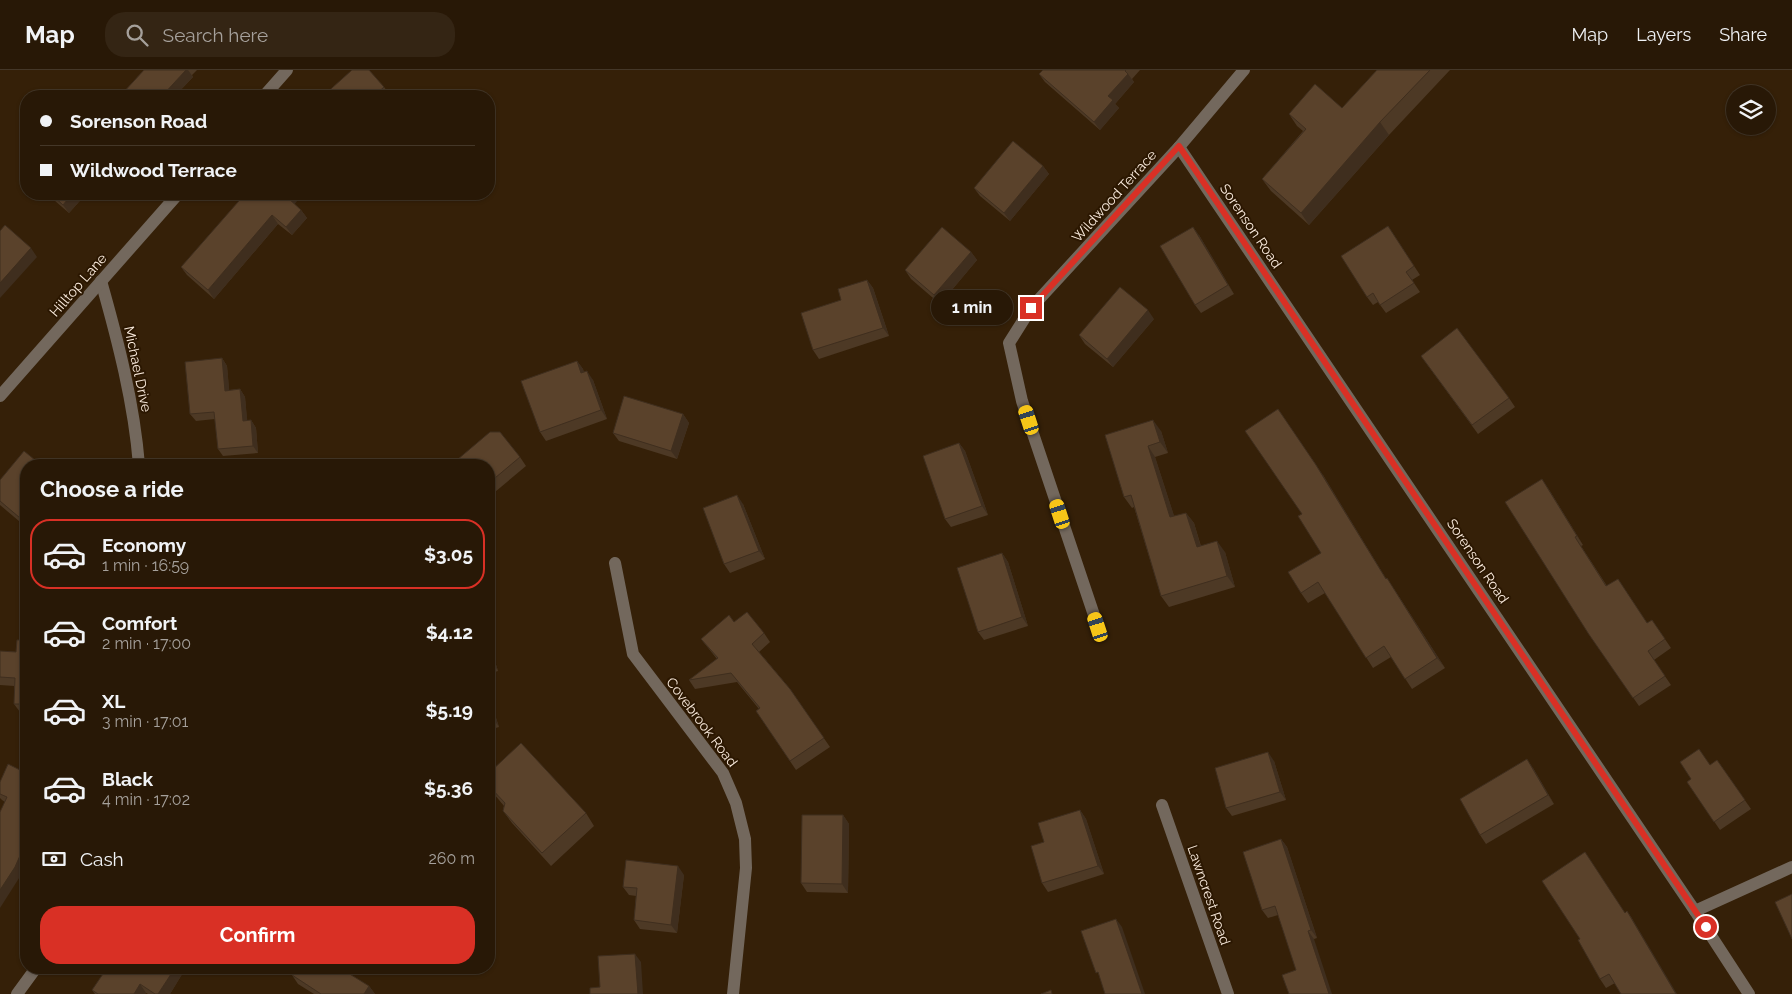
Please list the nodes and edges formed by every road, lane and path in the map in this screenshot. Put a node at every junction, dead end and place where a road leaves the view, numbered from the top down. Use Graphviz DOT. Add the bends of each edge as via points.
graph roads {
  1 [pos="287,70"];
  2 [pos="1244,70"];
  3 [pos="269,90"];
  4 [pos="1179,146"];
  5 [pos="173,200"];
  6 [pos="101,281"];
  7 [pos="0,396"];
  8 [pos="139,459"];
  9 [pos="615,563"];
  10 [pos="1098,627"];
  11 [pos="1162,805"];
  12 [pos="1792,868"];
  13 [pos="1695,911"];
  14 [pos="32,974"];
  15 [pos="17,994"];
  16 [pos="733,994"];
  17 [pos="1228,994"];
  18 [pos="1749,994"];
  1 -- 3 [label="street"];
  2 -- 4 [label="street, Wildwood Terrace"];
  4 -- 10 [label="street, Wildwood Terrace" via="1031,308 1009,344 1022,401"];
  4 -- 13 [label="street, Sorenson Road"];
  5 -- 6 [label="street, Hilltop Lane"];
  6 -- 7 [label="street, Hilltop Lane"];
  6 -- 8 [label="street, Michael Drive" via="117,340"];
  9 -- 16 [label="street, Covebrook Road" via="633,654 724,773 736,803 746,868"];
  11 -- 17 [label="street, Lawncrest Road"];
  12 -- 13 [label="street"];
  13 -- 18 [label="street, Sorenson Road"];
  14 -- 15 [label="street"];
}
